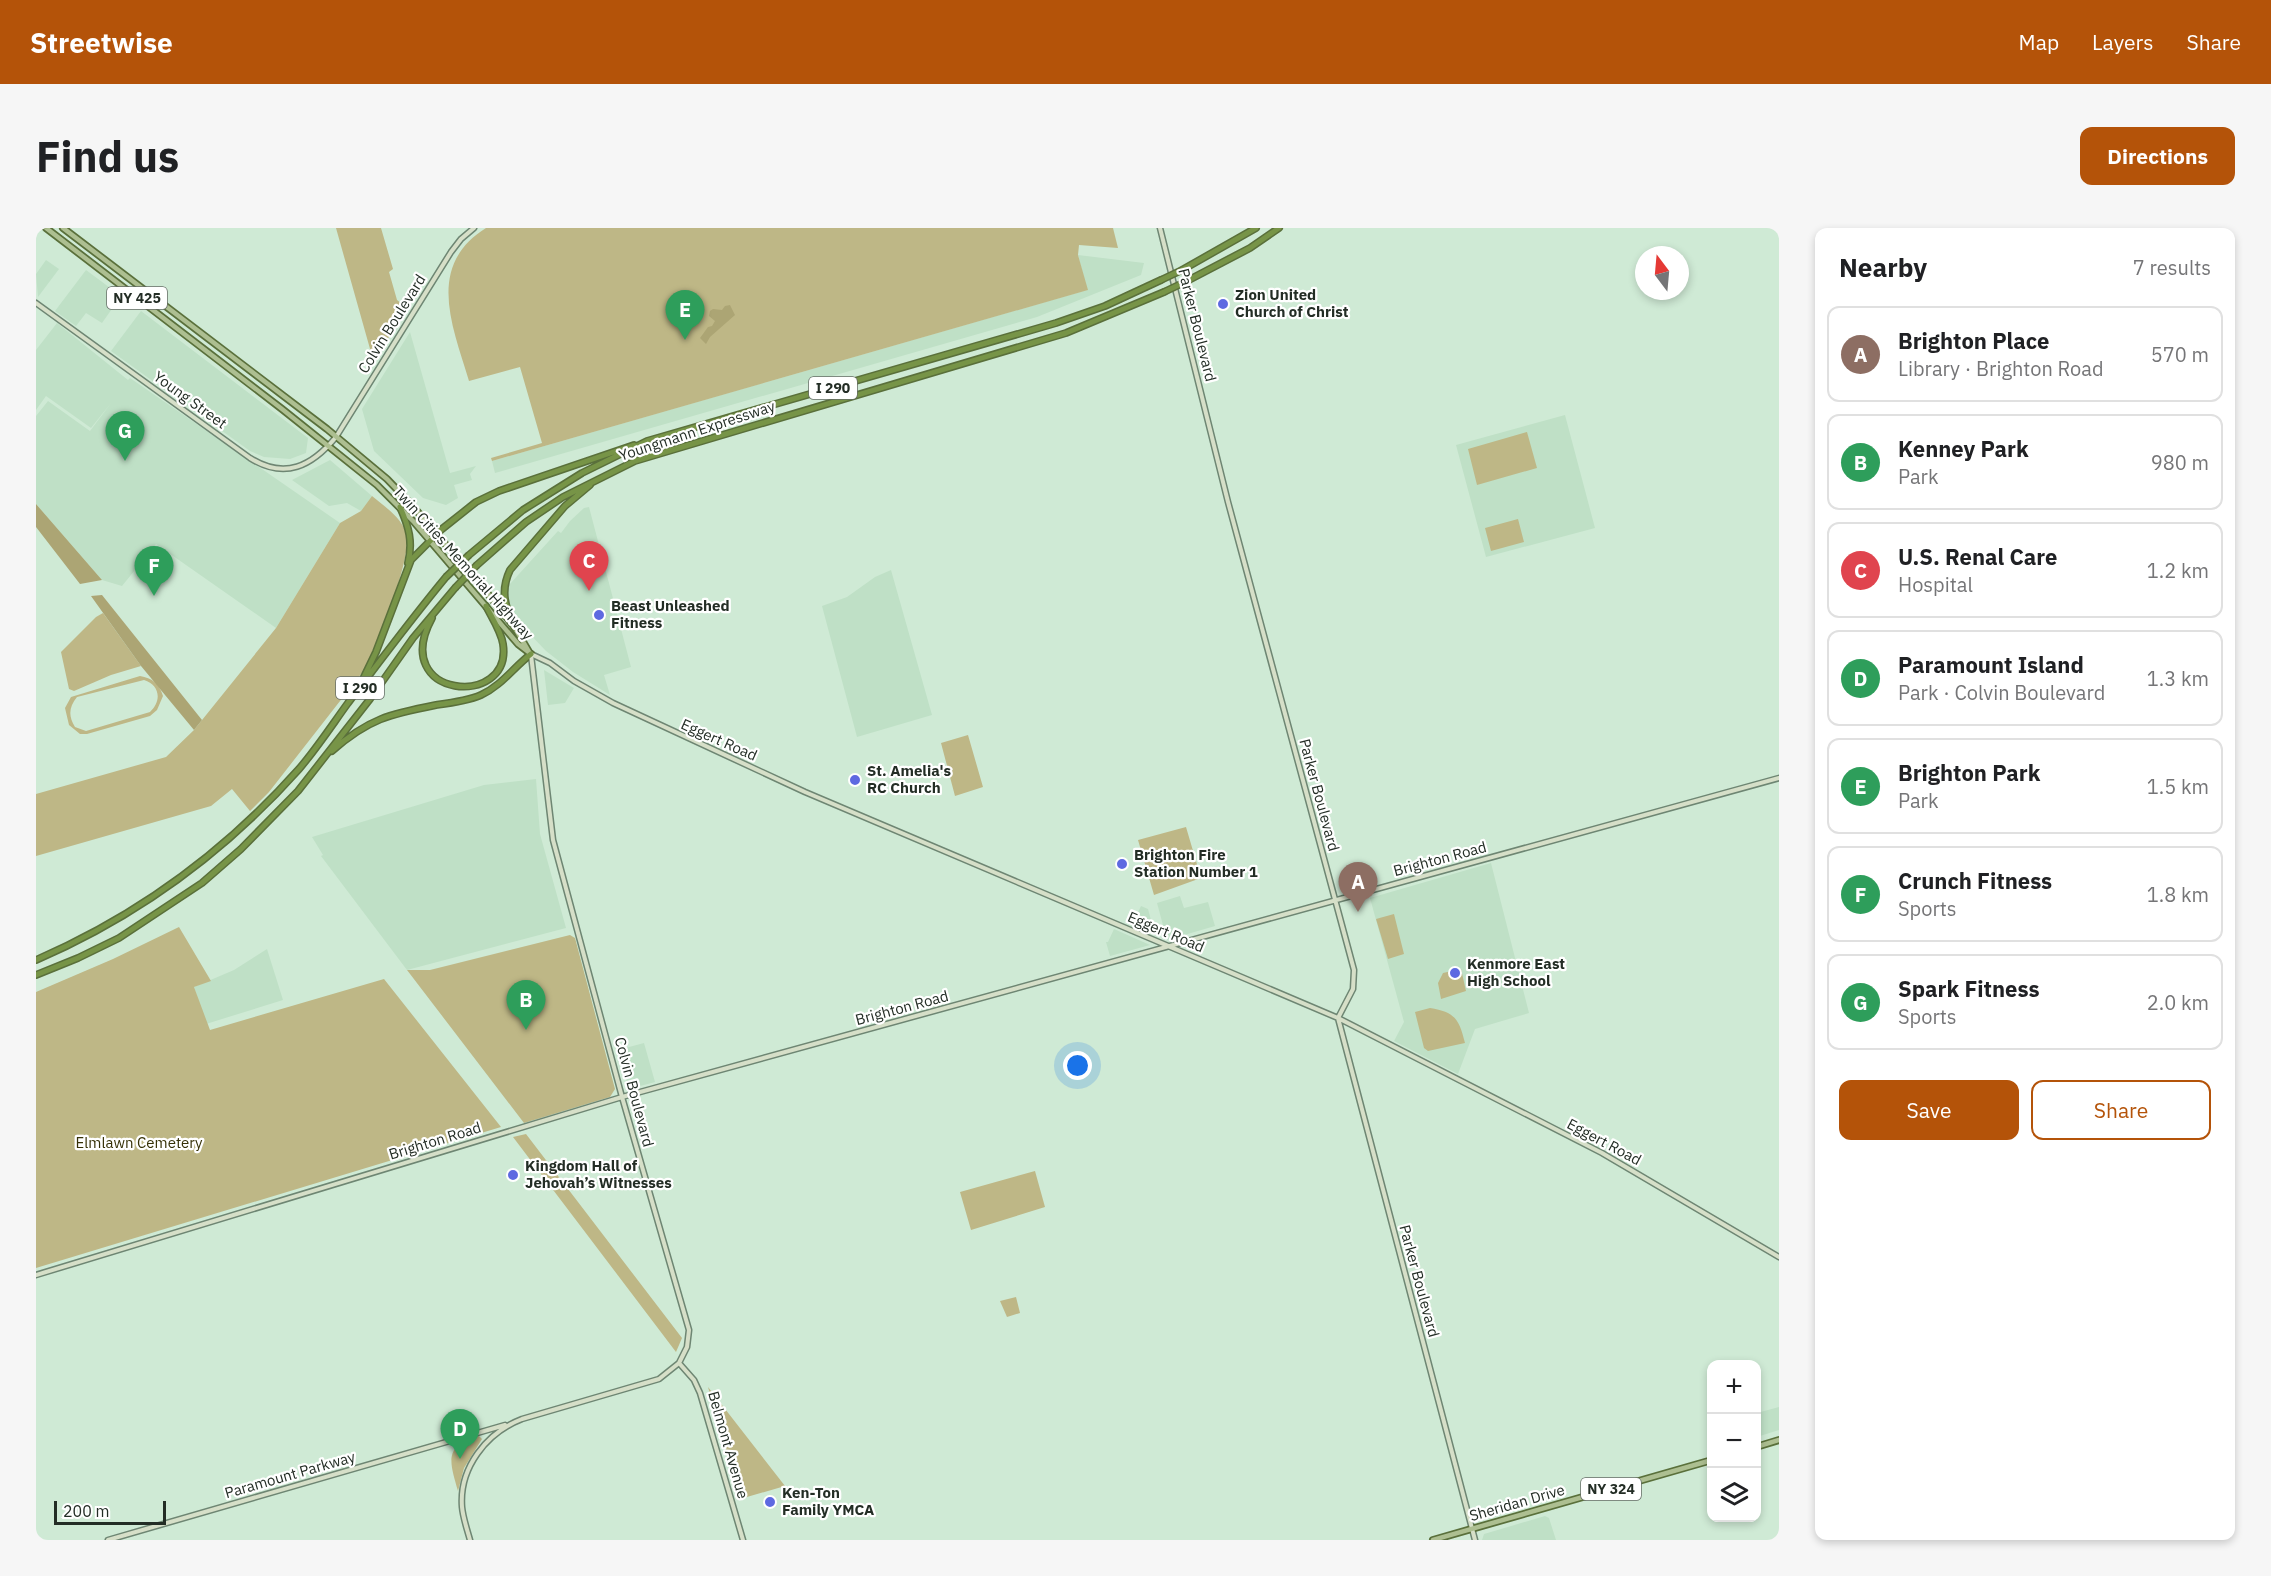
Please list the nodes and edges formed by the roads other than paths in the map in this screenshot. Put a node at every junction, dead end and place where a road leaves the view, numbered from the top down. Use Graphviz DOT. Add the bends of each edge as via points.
graph roads {
  1 [pos="46,228"];
  2 [pos="63,228"];
  3 [pos="474,228"];
  4 [pos="1160,228"];
  5 [pos="1256,228"];
  6 [pos="1279,228"];
  7 [pos="36,303"];
  8 [pos="336,437"];
  9 [pos="647,441"];
  10 [pos="328,446"];
  11 [pos="603,475"];
  12 [pos="400,507"];
  13 [pos="437,534"];
  14 [pos="430,541"];
  15 [pos="406,572"];
  16 [pos="439,606"];
  17 [pos="486,606"];
  18 [pos="515,628"];
  19 [pos="531,654"];
  20 [pos="355,694"];
  21 [pos="322,760"];
  22 [pos="1779,778"];
  23 [pos="1334,899"];
  24 [pos="1168,946"];
  25 [pos="36,960"];
  26 [pos="36,975"];
  27 [pos="1338,1018"];
  28 [pos="622,1097"];
  29 [pos="1779,1257"];
  30 [pos="36,1275"];
  31 [pos="679,1363"];
  32 [pos="514,1422"];
  33 [pos="479,1432"];
  34 [pos="1779,1440"];
  35 [pos="486,1441"];
  36 [pos="1761,1445"];
  37 [pos="1707,1461"];
  38 [pos="1472,1529"];
  39 [pos="108,1540"];
  40 [pos="470,1540"];
  41 [pos="743,1540"];
  42 [pos="1433,1540"];
  43 [pos="1475,1540"];
  1 -- 10 [label="main road, Twin Cities Memorial Highway / NY 425"];
  2 -- 8 [label="main road, Twin Cities Memorial Highway / NY 425"];
  3 -- 8 [label="street, Colvin Boulevard" via="451,252"];
  4 -- 23 [label="street, Parker Boulevard" via="1230,514"];
  5 -- 9 [label="highway, Youngmann Expressway / I 290, bridge" via="1182,270 1106,306"];
  6 -- 11 [label="highway, Youngmann Expressway / I 290, bridge" via="1185,282 1066,333 662,452"];
  7 -- 10 [label="street, Young Street" via="258,463 297,467"];
  8 -- 10 [label="street, Young Street"];
  8 -- 13 [label="main road, Twin Cities Memorial Highway / NY 425" via="387,479"];
  9 -- 13 [label="highway" via="499,491 476,502"];
  9 -- 20 [label="highway, Youngmann Expressway / I 290, bridge" via="582,473 523,510 469,555 446,577"];
  10 -- 12 [label="main road, Twin Cities Memorial Highway / NY 425"];
  11 -- 16 [label="highway, Youngmann Expressway / I 290, bridge" via="526,522 477,565"];
  11 -- 18 [label="highway" via="565,506 510,570 504,594"];
  12 -- 14 [label="main road, Twin Cities Memorial Highway / NY 425"];
  12 -- 15 [label="highway" via="410,531"];
  13 -- 14 [label="highway"];
  13 -- 18 [label="main road, Twin Cities Memorial Highway / NY 425"];
  14 -- 15 [label="highway" via="415,555"];
  14 -- 17 [label="main road, Twin Cities Memorial Highway / NY 425"];
  15 -- 20 [label="highway" via="376,652"];
  16 -- 17 [label="highway" via="424,638 423,656 439,680 466,688 487,681 502,658 502,642"];
  16 -- 21 [label="highway, Youngmann Expressway / I 290"];
  17 -- 19 [label="main road, Twin Cities Memorial Highway"];
  18 -- 19 [label="main road, Twin Cities Memorial Highway / NY 425"];
  19 -- 21 [label="highway" via="478,696 375,720 359,728"];
  19 -- 24 [label="street, Eggert Road" via="653,723"];
  19 -- 28 [label="street, Colvin Boulevard" via="554,840"];
  20 -- 25 [label="highway, Youngmann Expressway / I 290" via="300,767 231,839 144,904"];
  21 -- 26 [label="highway, Youngmann Expressway / I 290" via="298,791 202,883 118,938"];
  22 -- 23 [label="street, Brighton Road"];
  23 -- 24 [label="street, Brighton Road"];
  23 -- 27 [label="street, Parker Boulevard" via="1354,976 1353,989"];
  24 -- 27 [label="street, Eggert Road"];
  24 -- 28 [label="street, Brighton Road"];
  27 -- 29 [label="street, Eggert Road" via="1602,1153"];
  27 -- 38 [label="street, Parker Boulevard"];
  28 -- 30 [label="street, Brighton Road"];
  28 -- 31 [label="street, Colvin Boulevard" via="689,1330"];
  31 -- 32 [label="street" via="654,1381"];
  31 -- 41 [label="street, Belmont Avenue" via="700,1393"];
  32 -- 33 [label="street, Paramount Parkway"];
  32 -- 35 [label="street"];
  33 -- 35 [label="street"];
  33 -- 39 [label="street, Paramount Parkway"];
  34 -- 36 [label="main road"];
  35 -- 40 [label="street" via="464,1482 462,1507"];
  37 -- 38 [label="main road, Sheridan Drive / NY 324"];
  38 -- 42 [label="main road, Sheridan Drive / NY 324"];
  38 -- 43 [label="street, Parker Boulevard"];
}
